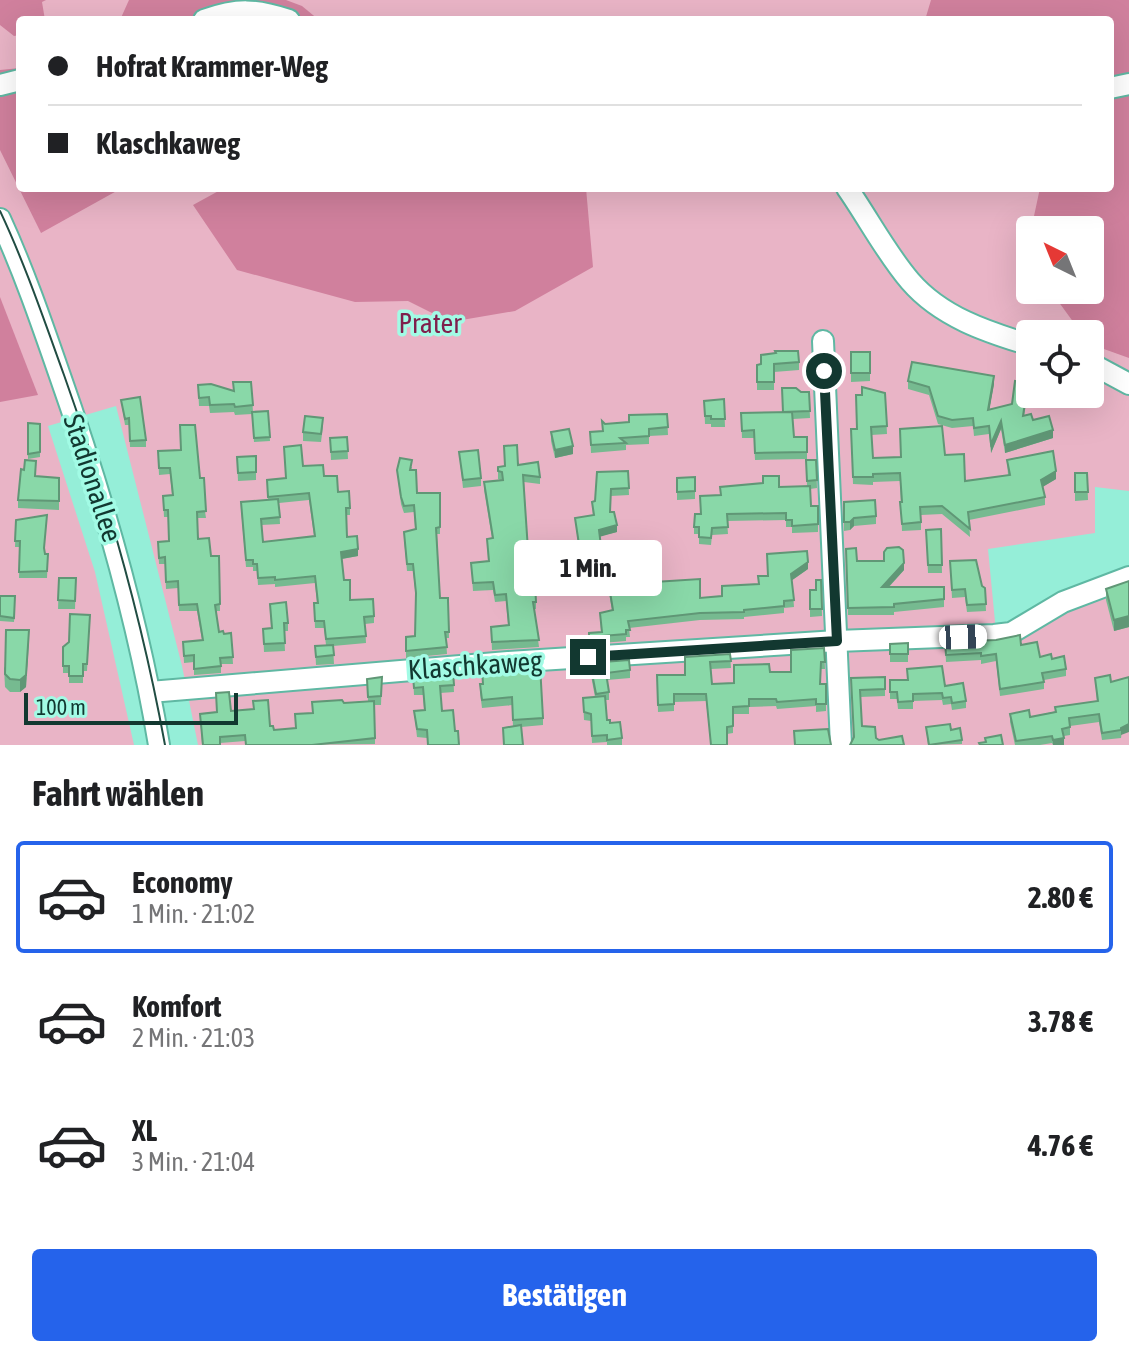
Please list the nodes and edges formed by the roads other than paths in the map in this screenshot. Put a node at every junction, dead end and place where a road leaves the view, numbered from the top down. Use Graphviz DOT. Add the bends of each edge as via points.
graph roads {
  1 [pos="215,16"];
  2 [pos="277,16"];
  3 [pos="850,192"];
  4 [pos="0,219"];
  5 [pos="823,341"];
  6 [pos="1016,341"];
  7 [pos="1104,371"];
  8 [pos="1129,384"];
  9 [pos="1126,578"];
  10 [pos="837,641"];
  11 [pos="150,692"];
  12 [pos="159,745"];
  13 [pos="841,745"];
  1 -- 2 [label="street" via="258,10"];
  3 -- 6 [label="street" via="924,295 951,315"];
  4 -- 11 [label="street, Stadionallee" via="101,494"];
  5 -- 10 [label="street"];
  7 -- 8 [label="street"];
  9 -- 10 [label="street, Klaschkaweg" via="1063,602 1011,633"];
  10 -- 11 [label="street, Klaschkaweg"];
  10 -- 13 [label="street"];
  11 -- 12 [label="street, Stadionallee"];
}
